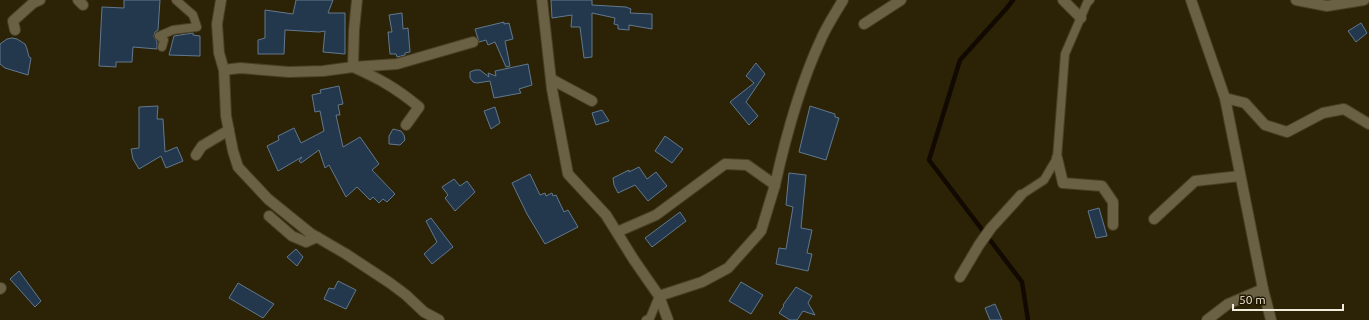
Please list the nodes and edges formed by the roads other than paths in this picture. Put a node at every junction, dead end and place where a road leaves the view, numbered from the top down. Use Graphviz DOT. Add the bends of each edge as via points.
graph roads {
  1 [pos="40,0"];
  2 [pos="176,0"];
  3 [pos="221,0"];
  4 [pos="357,0"];
  5 [pos="542,0"];
  6 [pos="843,0"];
  7 [pos="902,0"];
  8 [pos="1063,0"];
  9 [pos="1090,0"];
  10 [pos="1191,0"];
  11 [pos="1296,0"];
  12 [pos="1364,0"];
  13 [pos="1081,18"];
  14 [pos="864,24"];
  15 [pos="15,30"];
  16 [pos="473,42"];
  17 [pos="162,47"];
  18 [pos="353,67"];
  19 [pos="224,70"];
  20 [pos="551,79"];
  21 [pos="1225,98"];
  22 [pos="592,101"];
  23 [pos="1369,124"];
  24 [pos="406,125"];
  25 [pos="229,130"];
  26 [pos="196,155"];
  27 [pos="1057,158"];
  28 [pos="1240,176"];
  29 [pos="775,185"];
  30 [pos="1021,195"];
  31 [pos="269,216"];
  32 [pos="1154,219"];
  33 [pos="1113,226"];
  34 [pos="617,232"];
  35 [pos="317,237"];
  36 [pos="960,277"];
  37 [pos="1262,289"];
  38 [pos="659,296"];
  39 [pos="439,320"];
  40 [pos="646,320"];
  41 [pos="668,320"];
  42 [pos="1207,320"];
  43 [pos="1271,320"];
  1 -- 15 [label="street" via="32,3 13,21"];
  2 -- 17 [label="lane" via="193,15 197,27 173,30 159,36 164,40"];
  3 -- 19 [label="street" via="216,24 219,53"];
  4 -- 18 [label="street"];
  5 -- 20 [label="street"];
  6 -- 29 [label="street" via="822,37 801,90 784,144"];
  7 -- 14 [label="street"];
  8 -- 13 [label="street"];
  9 -- 13 [label="lane"];
  10 -- 21 [label="street"];
  11 -- 12 [label="street" via="1327,6"];
  13 -- 27 [label="lane" via="1065,54"];
  16 -- 18 [label="street" via="397,64"];
  18 -- 19 [label="street" via="296,72 240,68"];
  18 -- 24 [label="street" via="386,83 419,107"];
  19 -- 25 [label="street"];
  20 -- 22 [label="street"];
  20 -- 34 [label="street" via="568,174 606,215"];
  21 -- 23 [label="street" via="1245,103 1265,125 1287,132 1323,113 1344,109"];
  21 -- 28 [label="street"];
  25 -- 26 [label="street" via="202,146"];
  25 -- 35 [label="street" via="238,167 268,199"];
  27 -- 30 [label="lane" via="1044,180"];
  27 -- 33 [label="street" via="1063,183 1102,186 1113,202"];
  28 -- 32 [label="street" via="1195,181"];
  28 -- 37 [label="street"];
  29 -- 34 [label="street" via="747,165 725,164 656,215"];
  29 -- 38 [label="street" via="761,231 728,268 702,282"];
  30 -- 36 [label="street" via="991,228"];
  31 -- 35 [label="street" via="292,236 306,242"];
  34 -- 38 [label="street"];
  35 -- 39 [label="street" via="390,283 424,312"];
  37 -- 42 [label="street" via="1228,304"];
  37 -- 43 [label="street"];
  38 -- 40 [label="lane" via="650,318"];
  38 -- 41 [label="street"];
}
